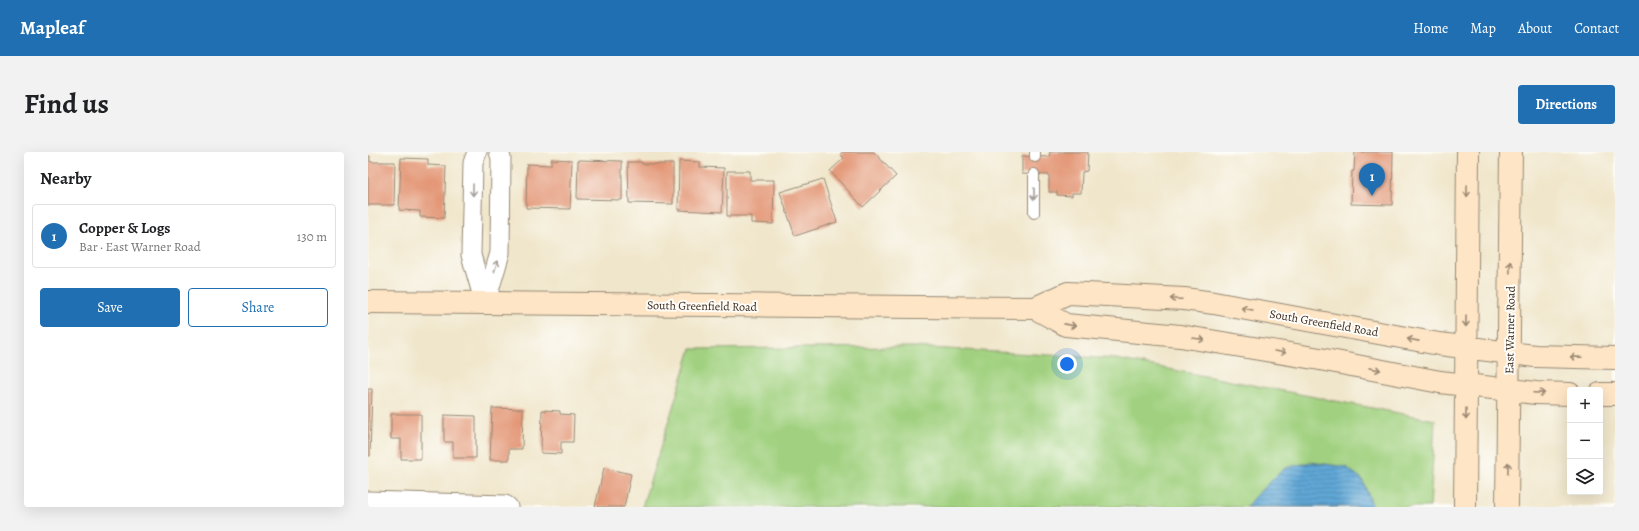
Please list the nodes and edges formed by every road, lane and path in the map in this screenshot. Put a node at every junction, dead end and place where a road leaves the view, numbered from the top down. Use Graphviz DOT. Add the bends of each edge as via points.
graph roads {
  1 [pos="477,152"];
  2 [pos="499,152"];
  3 [pos="1468,152"];
  4 [pos="1512,152"];
  5 [pos="1034,174"];
  6 [pos="1034,213"];
  7 [pos="368,302"];
  8 [pos="485,304"];
  9 [pos="1035,308"];
  10 [pos="1466,348"];
  11 [pos="1509,353"];
  12 [pos="1615,358"];
  13 [pos="1466,385"];
  14 [pos="1509,390"];
  15 [pos="1567,394"];
  16 [pos="1603,394"];
  17 [pos="1615,394"];
  18 [pos="368,501"];
  19 [pos="508,507"];
  20 [pos="1465,507"];
  21 [pos="1507,507"];
  1 -- 8 [label="street, one-way" via="473,163 471,255"];
  8 -- 2 [label="street, one-way" via="500,253"];
  3 -- 10 [label="main road, one-way"];
  11 -- 4 [label="main road, East Warner Road, one-way"];
  5 -- 6 [label="lane, one-way"];
  7 -- 8 [label="main road, South Greenfield Road"];
  8 -- 9 [label="main road, South Greenfield Road"];
  10 -- 9 [label="main road, South Greenfield Road, one-way" via="1184,299 1068,293"];
  9 -- 13 [label="main road, South Greenfield Road, one-way" via="1066,325 1180,336"];
  10 -- 11 [label="main road, South Greenfield Road"];
  10 -- 13 [label="main road"];
  12 -- 11 [label="main road, South Greenfield Road, one-way"];
  11 -- 14 [label="main road, East Warner Road"];
  13 -- 14 [label="main road, South Greenfield Road"];
  13 -- 20 [label="main road, one-way"];
  14 -- 15 [label="main road, South Greenfield Road, one-way"];
  21 -- 14 [label="main road, East Warner Road, one-way"];
  16 -- 17 [label="main road"];
  18 -- 19 [label="street"];
}
